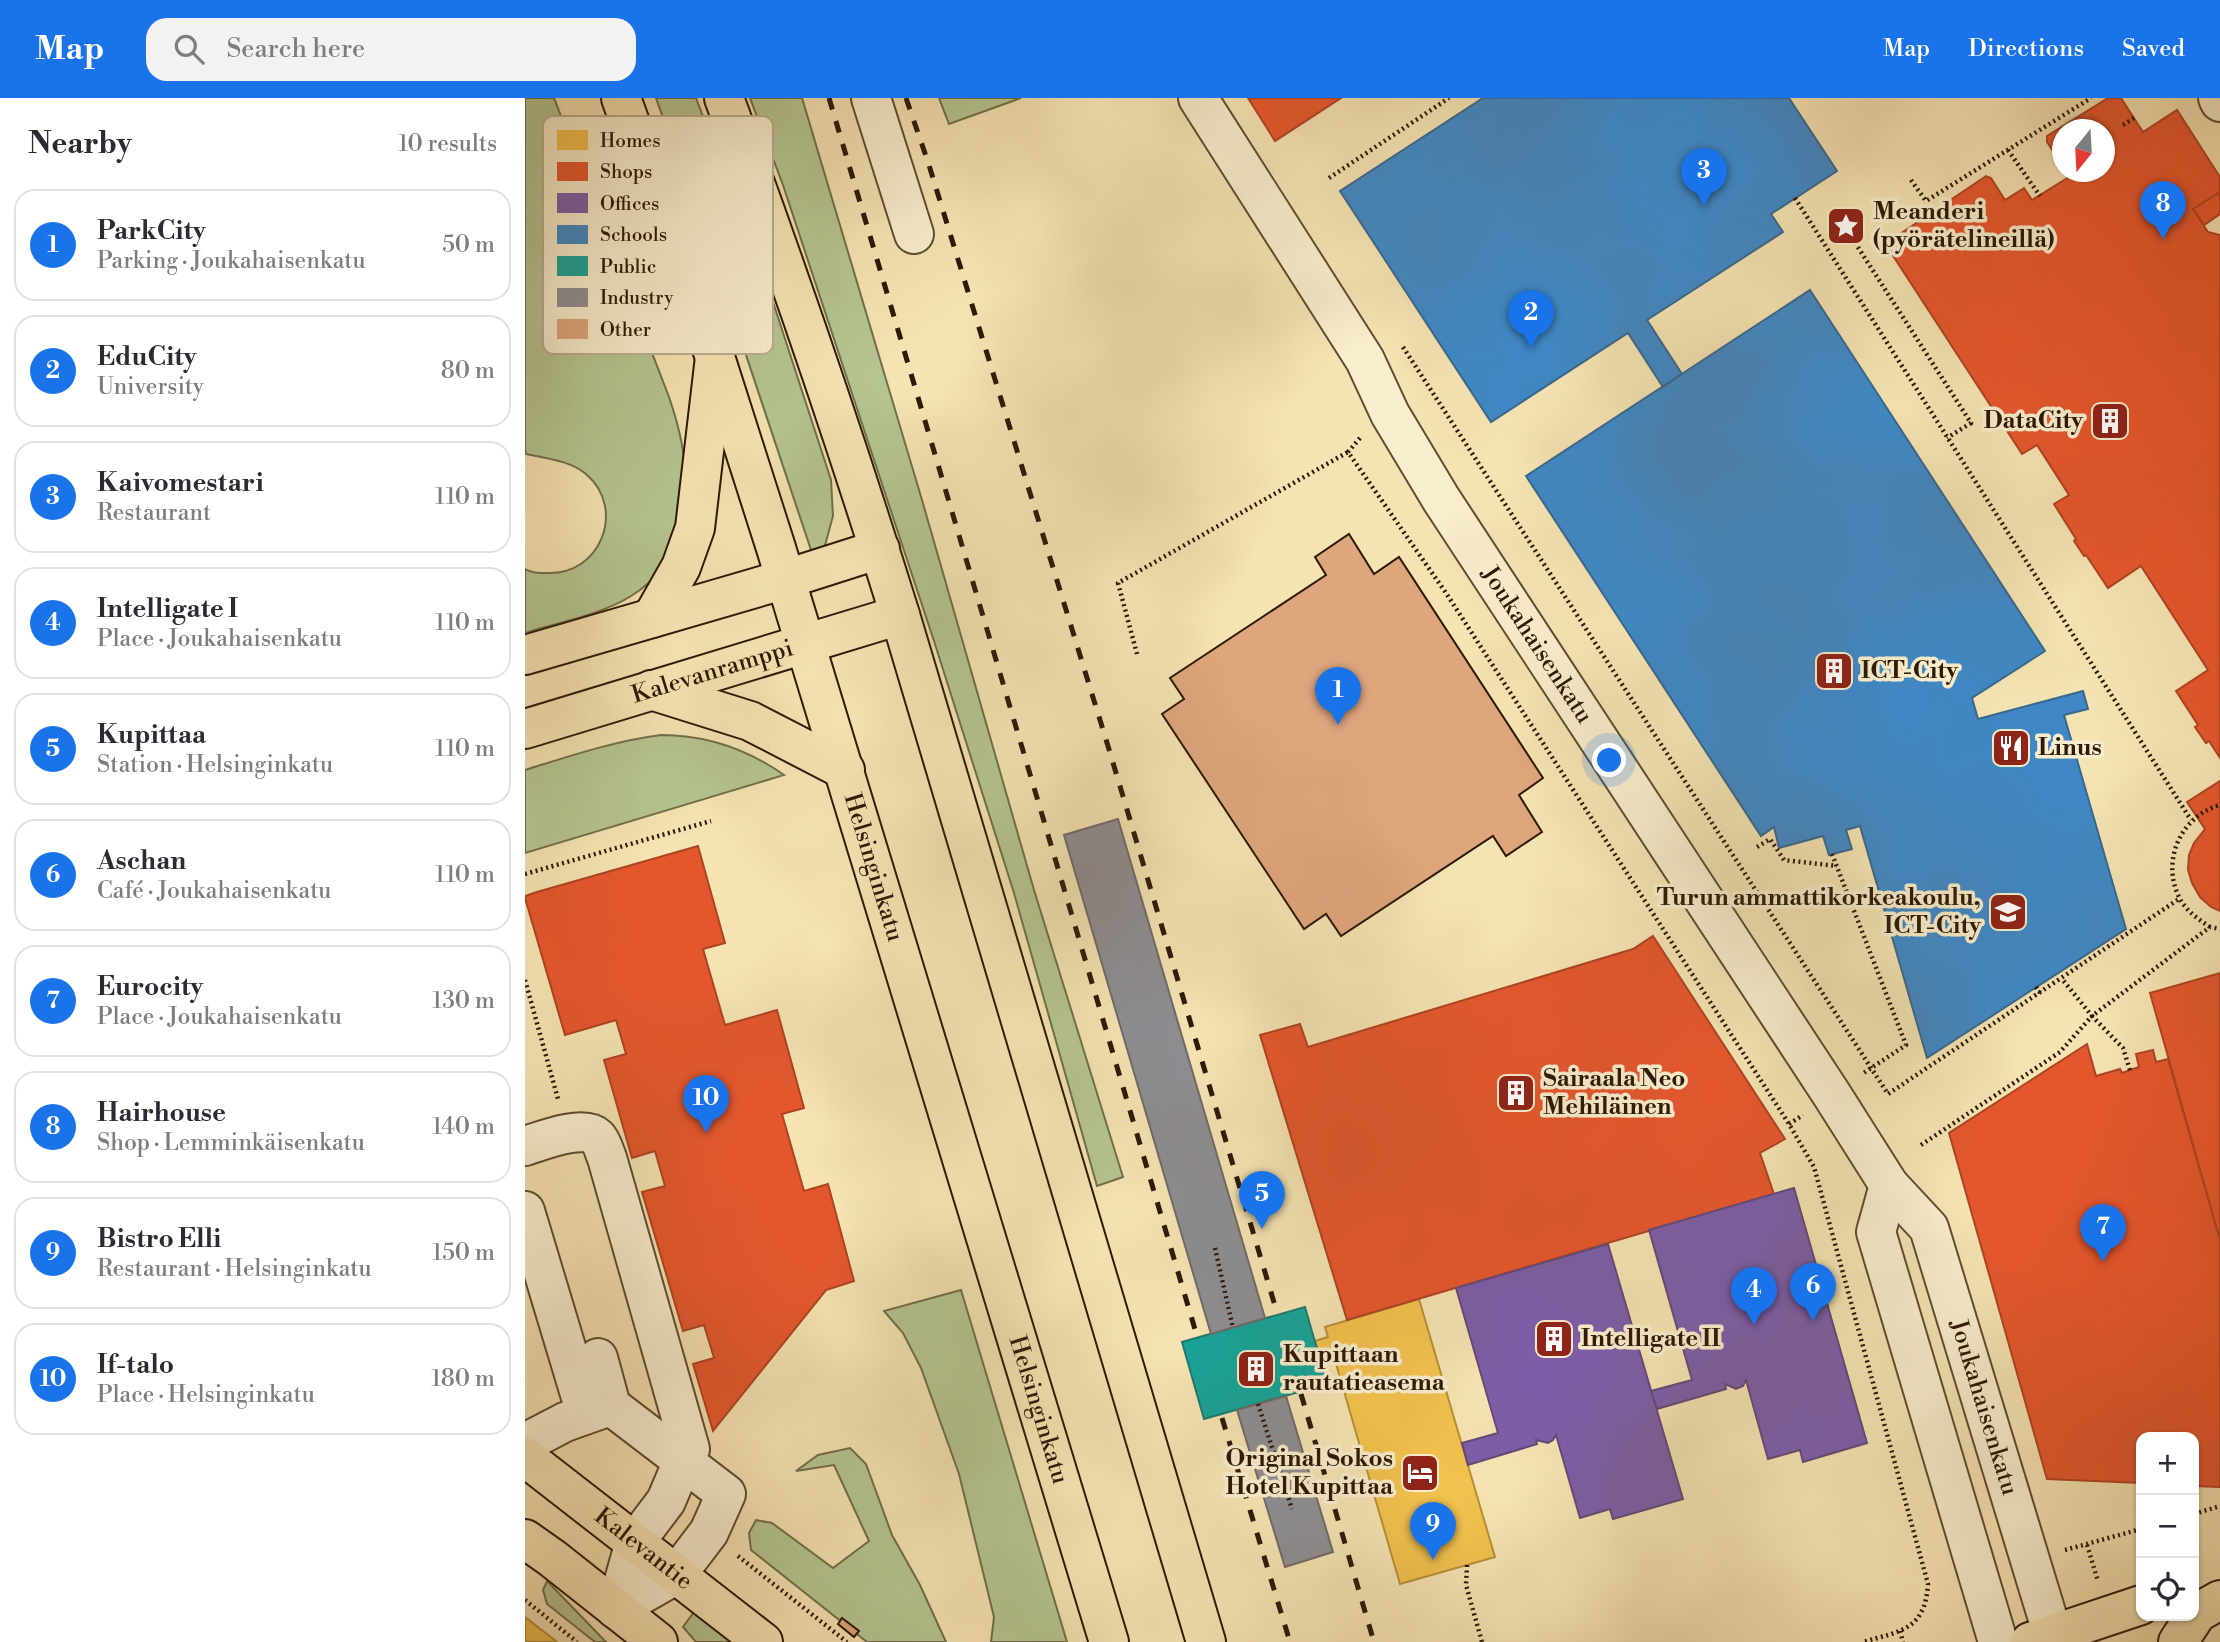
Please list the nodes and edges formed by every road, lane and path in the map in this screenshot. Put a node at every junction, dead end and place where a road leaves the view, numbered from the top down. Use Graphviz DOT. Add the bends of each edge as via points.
graph roads {
  1 [pos="621,98"];
  2 [pos="723,98"];
  3 [pos="871,98"];
  4 [pos="1198,98"];
  5 [pos="1449,98"];
  6 [pos="2091,98"];
  7 [pos="628,116"];
  8 [pos="730,116"];
  9 [pos="2134,118"];
  10 [pos="2123,125"];
  11 [pos="2008,150"];
  12 [pos="1329,178"];
  13 [pos="1912,180"];
  14 [pos="2040,196"];
  15 [pos="1795,198"];
  16 [pos="1843,224"];
  17 [pos="914,234"];
  18 [pos="773,236"];
  19 [pos="1400,344"];
  20 [pos="714,354"];
  21 [pos="715,357"];
  22 [pos="1363,434"];
  23 [pos="1947,438"];
  24 [pos="1348,452"];
  25 [pos="880,549"];
  26 [pos="786,579"];
  27 [pos="900,615"];
  28 [pos="652,618"];
  29 [pos="806,644"];
  30 [pos="525,654"];
  31 [pos="1137,654"];
  32 [pos="651,690"];
  33 [pos="525,729"];
  34 [pos="845,770"];
  35 [pos="2220,805"];
  36 [pos="2192,820"];
  37 [pos="711,821"];
  38 [pos="1757,846"];
  39 [pos="1832,854"];
  40 [pos="1837,866"];
  41 [pos="525,874"];
  42 [pos="2179,899"];
  43 [pos="2210,927"];
  44 [pos="2220,929"];
  45 [pos="525,979"];
  46 [pos="2062,979"];
  47 [pos="2036,988"];
  48 [pos="2040,993"];
  49 [pos="2092,1016"];
  50 [pos="1870,1069"];
  51 [pos="2130,1070"];
  52 [pos="561,1110"];
  53 [pos="1921,1145"];
  54 [pos="525,1146"];
  55 [pos="1889,1185"];
  56 [pos="525,1211"];
  57 [pos="1215,1248"];
  58 [pos="1233,1328"];
  59 [pos="1258,1404"];
  60 [pos="598,1410"];
  61 [pos="525,1443"];
  62 [pos="686,1455"];
  63 [pos="525,1457"];
  64 [pos="2220,1506"];
  65 [pos="1292,1509"];
  66 [pos="2199,1512"];
  67 [pos="2136,1530"];
  68 [pos="525,1539"];
  69 [pos="635,1542"];
  70 [pos="738,1556"];
  71 [pos="1467,1565"];
  72 [pos="677,1574"];
  73 [pos="2098,1583"];
  74 [pos="525,1600"];
  75 [pos="2136,1607"];
  76 [pos="616,1609"];
  77 [pos="1900,1631"];
  78 [pos="2046,1640"];
  79 [pos="577,1642"];
  80 [pos="658,1642"];
  81 [pos="763,1642"];
  82 [pos="847,1642"];
  83 [pos="1109,1642"];
  84 [pos="1206,1642"];
  85 [pos="1482,1642"];
  86 [pos="1863,1642"];
  87 [pos="1903,1642"];
  88 [pos="1998,1642"];
  1 -- 7 [label="main road, Helsinginkatu"];
  2 -- 8 [label="main road"];
  3 -- 17 [label="street"];
  4 -- 55 [label="street, Joukahaisenkatu" via="1365,360 1417,461"];
  5 -- 12 [label="path"];
  6 -- 11 [label="path"];
  9 -- 10 [label="path"];
  11 -- 13 [label="path" via="1926,201"];
  11 -- 14 [label="path"];
  15 -- 23 [label="path"];
  16 -- 23 [label="path" via="1971,423"];
  18 -- 25 [label="main road"];
  19 -- 50 [label="path"];
  20 -- 21 [label="main road, Helsinginkatu"];
  21 -- 26 [label="main road, Helsinginkatu"];
  21 -- 28 [label="main road" via="695,528 681,567"];
  22 -- 24 [label="path"];
  23 -- 36 [label="path"];
  24 -- 31 [label="path" via="1118,583"];
  24 -- 77 [label="path" via="1446,593 1814,1167 1928,1584 1927,1604 1920,1616"];
  25 -- 26 [label="main road"];
  25 -- 27 [label="main road"];
  26 -- 28 [label="main road"];
  26 -- 29 [label="main road, Helsinginkatu"];
  27 -- 29 [label="main road, Kalevanramppi"];
  27 -- 84 [label="main road"];
  28 -- 30 [label="main road"];
  29 -- 32 [label="main road, Kalevanramppi"];
  29 -- 34 [label="main road, Helsinginkatu"];
  32 -- 33 [label="main road, Kalevanramppi"];
  32 -- 34 [label="main road" via="757,724"];
  34 -- 83 [label="main road, Helsinginkatu"];
  35 -- 36 [label="path"];
  36 -- 42 [label="path" via="2172,857"];
  37 -- 41 [label="path"];
  38 -- 40 [label="path" via="1770,839 1784,860"];
  39 -- 40 [label="path"];
  40 -- 50 [label="path" via="1906,1045"];
  42 -- 43 [label="path"];
  42 -- 46 [label="path" via="2073,967"];
  43 -- 44 [label="path"];
  43 -- 49 [label="path"];
  45 -- 52 [label="path"];
  46 -- 48 [label="path"];
  46 -- 49 [label="path"];
  47 -- 48 [label="path"];
  48 -- 50 [label="path" via="1888,1094"];
  49 -- 51 [label="path" via="2123,1048"];
  49 -- 53 [label="path" via="2060,1052"];
  54 -- 62 [label="street" via="581,1130 599,1139"];
  55 -- 78 [label="street, Joukahaisenkatu" via="1929,1228"];
  55 -- 88 [label="street" via="1876,1232"];
  56 -- 60 [label="street"];
  57 -- 58 [label="path"];
  59 -- 65 [label="path"];
  60 -- 61 [label="street"];
  60 -- 62 [label="street"];
  60 -- 62 [label="street" via="606,1356"];
  62 -- 69 [label="street" via="666,1501"];
  62 -- 72 [label="street" via="726,1494 709,1532"];
  63 -- 69 [label="main road, Kalevantie"];
  64 -- 66 [label="path"];
  67 -- 73 [label="path" via="2087,1545"];
  68 -- 76 [label="main road"];
  69 -- 72 [label="main road, Kalevantie"];
  69 -- 76 [label="street"];
  70 -- 82 [label="path"];
  71 -- 85 [label="path" via="1466,1585"];
  72 -- 76 [label="street"];
  72 -- 81 [label="main road, Kalevantie"];
  74 -- 79 [label="path"];
  75 -- 78 [label="main road"];
  76 -- 80 [label="main road"];
  77 -- 86 [label="path"];
  77 -- 87 [label="path"];
}
